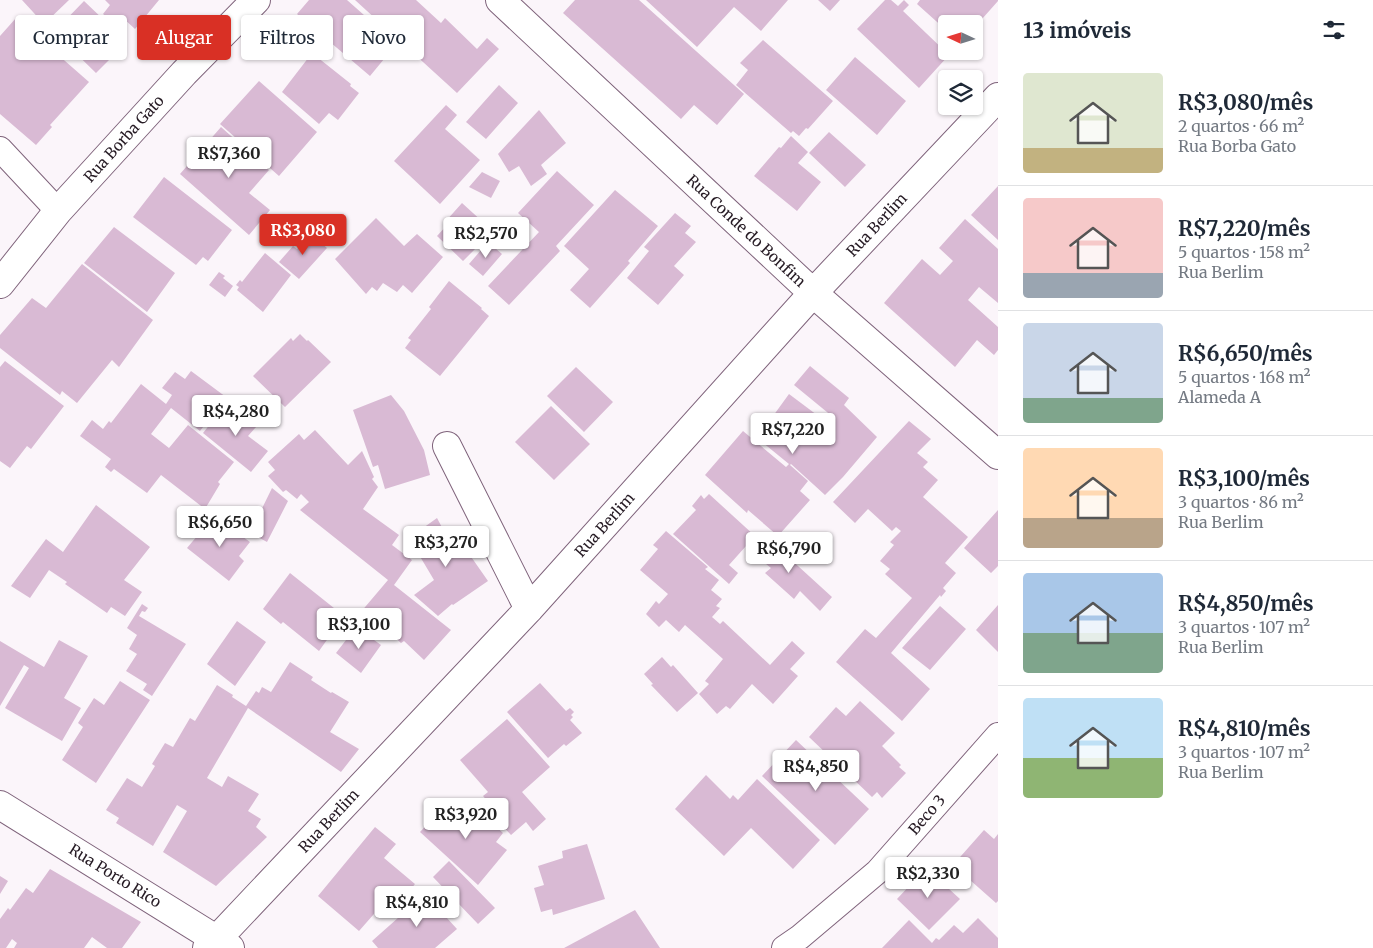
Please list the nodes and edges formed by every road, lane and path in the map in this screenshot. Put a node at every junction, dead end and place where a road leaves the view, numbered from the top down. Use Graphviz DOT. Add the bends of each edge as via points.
graph roads {
  1 [pos="256,0"];
  2 [pos="504,1"];
  3 [pos="998,97"];
  4 [pos="0,149"];
  5 [pos="58,211"];
  6 [pos="0,284"];
  7 [pos="812,294"];
  8 [pos="448,446"];
  9 [pos="998,455"];
  10 [pos="529,609"];
  11 [pos="998,735"];
  12 [pos="0,805"];
  13 [pos="218,945"];
  14 [pos="784,948"];
  1 -- 5 [label="street, Rua Borba Gato" via="184,73"];
  2 -- 7 [label="street, Rua Conde do Bonfim"];
  3 -- 7 [label="street, Rua Berlim"];
  4 -- 5 [label="lane"];
  5 -- 6 [label="street, Rua Borba Gato"];
  7 -- 9 [label="street, Rua Conde do Bonfim"];
  7 -- 10 [label="street, Rua Berlim"];
  8 -- 10 [label="street"];
  10 -- 13 [label="street, Rua Berlim"];
  11 -- 14 [label="lane, Beco 3" via="877,872"];
  12 -- 13 [label="street, Rua Porto Rico"];
}
